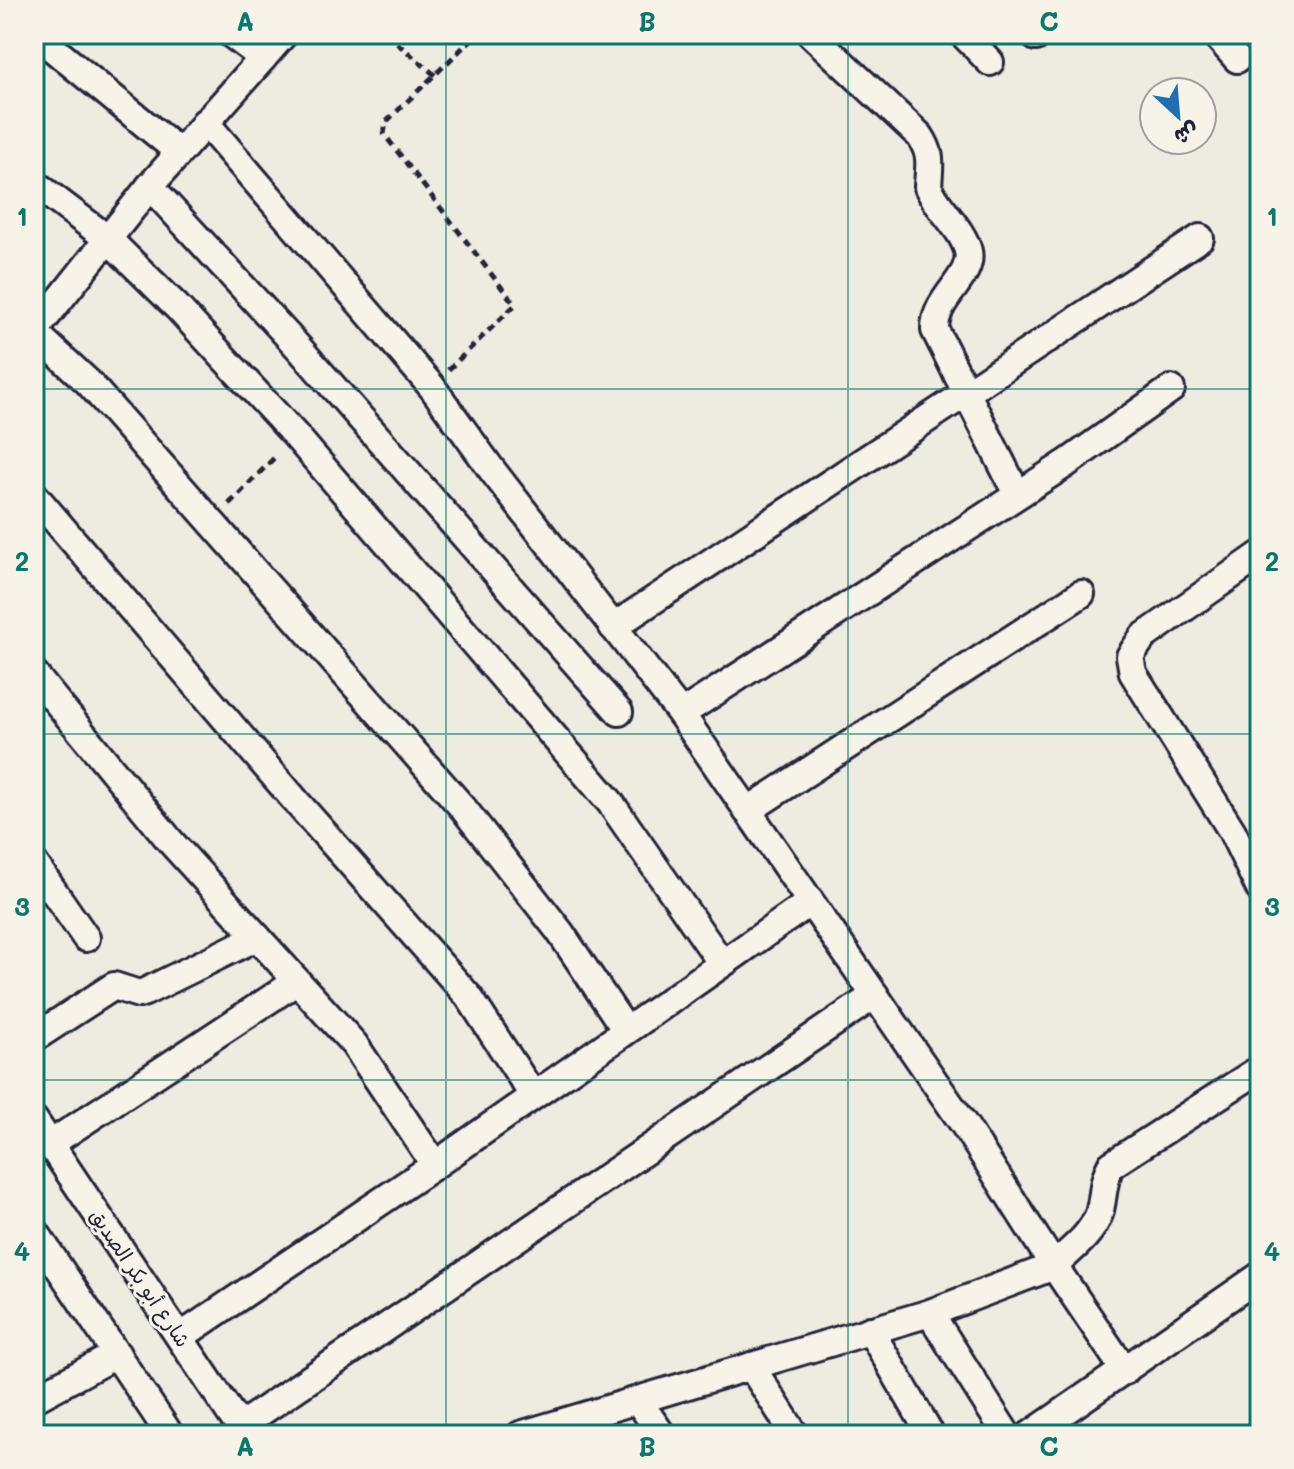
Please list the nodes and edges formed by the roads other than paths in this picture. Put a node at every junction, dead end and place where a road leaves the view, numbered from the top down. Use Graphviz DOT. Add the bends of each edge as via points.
graph roads {
  1 [pos="35,34"];
  2 [pos="231,34"];
  3 [pos="284,34"];
  4 [pos="811,34"];
  5 [pos="963,34"];
  6 [pos="1215,34"];
  7 [pos="263,58"];
  8 [pos="1237,59"];
  9 [pos="990,62"];
  10 [pos="205,122"];
  11 [pos="179,152"];
  12 [pos="34,183"];
  13 [pos="150,186"];
  14 [pos="1200,238"];
  15 [pos="108,239"];
  16 [pos="34,332"];
  17 [pos="1171,389"];
  18 [pos="964,394"];
  19 [pos="1017,494"];
  20 [pos="34,495"];
  21 [pos="1260,555"];
  22 [pos="1081,594"];
  23 [pos="613,627"];
  24 [pos="34,674"];
  25 [pos="619,712"];
  26 [pos="681,714"];
  27 [pos="747,811"];
  28 [pos="34,863"];
  29 [pos="1260,889"];
  30 [pos="809,903"];
  31 [pos="257,937"];
  32 [pos="86,938"];
  33 [pos="721,962"];
  34 [pos="296,982"];
  35 [pos="875,995"];
  36 [pos="625,1029"];
  37 [pos="34,1038"];
  38 [pos="1260,1069"];
  39 [pos="533,1095"];
  40 [pos="34,1120"];
  41 [pos="50,1144"];
  42 [pos="435,1165"];
  43 [pos="34,1230"];
  44 [pos="1054,1266"];
  45 [pos="1260,1276"];
  46 [pos="930,1313"];
  47 [pos="870,1330"];
  48 [pos="180,1337"];
  49 [pos="117,1354"];
  50 [pos="751,1366"];
  51 [pos="1125,1371"];
  52 [pos="34,1399"];
  53 [pos="639,1402"];
  54 [pos="242,1431"];
  55 [pos="170,1435"];
  56 [pos="520,1435"];
  57 [pos="662,1435"];
  58 [pos="795,1435"];
  59 [pos="931,1435"];
  60 [pos="1007,1435"];
  61 [pos="1030,1435"];
  1 -- 11 [label="street"];
  2 -- 7 [label="street"];
  3 -- 7 [label="street"];
  4 -- 18 [label="street" via="930,151 928,187 961,236 969,259 935,320"];
  5 -- 9 [label="street"];
  6 -- 8 [label="street"];
  7 -- 10 [label="street"];
  10 -- 11 [label="street"];
  10 -- 23 [label="street" via="432,387"];
  11 -- 13 [label="street"];
  12 -- 15 [label="street"];
  13 -- 15 [label="street"];
  13 -- 25 [label="street"];
  14 -- 18 [label="street"];
  15 -- 16 [label="street"];
  15 -- 33 [label="street" via="296,436 610,802"];
  16 -- 36 [label="street" via="88,382 463,808 560,932"];
  17 -- 19 [label="street"];
  18 -- 19 [label="street"];
  18 -- 23 [label="street"];
  19 -- 26 [label="street"];
  20 -- 39 [label="street" via="460,985"];
  21 -- 29 [label="street" via="1143,637 1130,656 1133,673 1232,831"];
  22 -- 27 [label="street"];
  23 -- 26 [label="street"];
  24 -- 31 [label="street" via="171,842"];
  26 -- 27 [label="street"];
  27 -- 30 [label="street"];
  28 -- 32 [label="street"];
  30 -- 33 [label="street"];
  30 -- 35 [label="street"];
  31 -- 34 [label="street"];
  31 -- 37 [label="street" via="145,992 114,986"];
  33 -- 36 [label="street"];
  34 -- 41 [label="street"];
  34 -- 42 [label="street" via="378,1074"];
  35 -- 44 [label="street"];
  35 -- 54 [label="street"];
  36 -- 39 [label="street"];
  38 -- 44 [label="street" via="1111,1165 1088,1234"];
  39 -- 42 [label="street"];
  40 -- 41 [label="street, شارع أبو بكر الصديق"];
  41 -- 48 [label="street, شارع أبو بكر الصديق"];
  42 -- 48 [label="street"];
  43 -- 49 [label="street"];
  44 -- 46 [label="street"];
  44 -- 51 [label="street"];
  45 -- 51 [label="street"];
  46 -- 47 [label="street"];
  46 -- 60 [label="street"];
  47 -- 50 [label="street"];
  47 -- 59 [label="street"];
  48 -- 54 [label="street, شارع أبو بكر الصديق"];
  49 -- 52 [label="street"];
  49 -- 55 [label="street"];
  50 -- 53 [label="street"];
  50 -- 58 [label="street"];
  51 -- 61 [label="street"];
  53 -- 56 [label="street"];
  53 -- 57 [label="street"];
}
